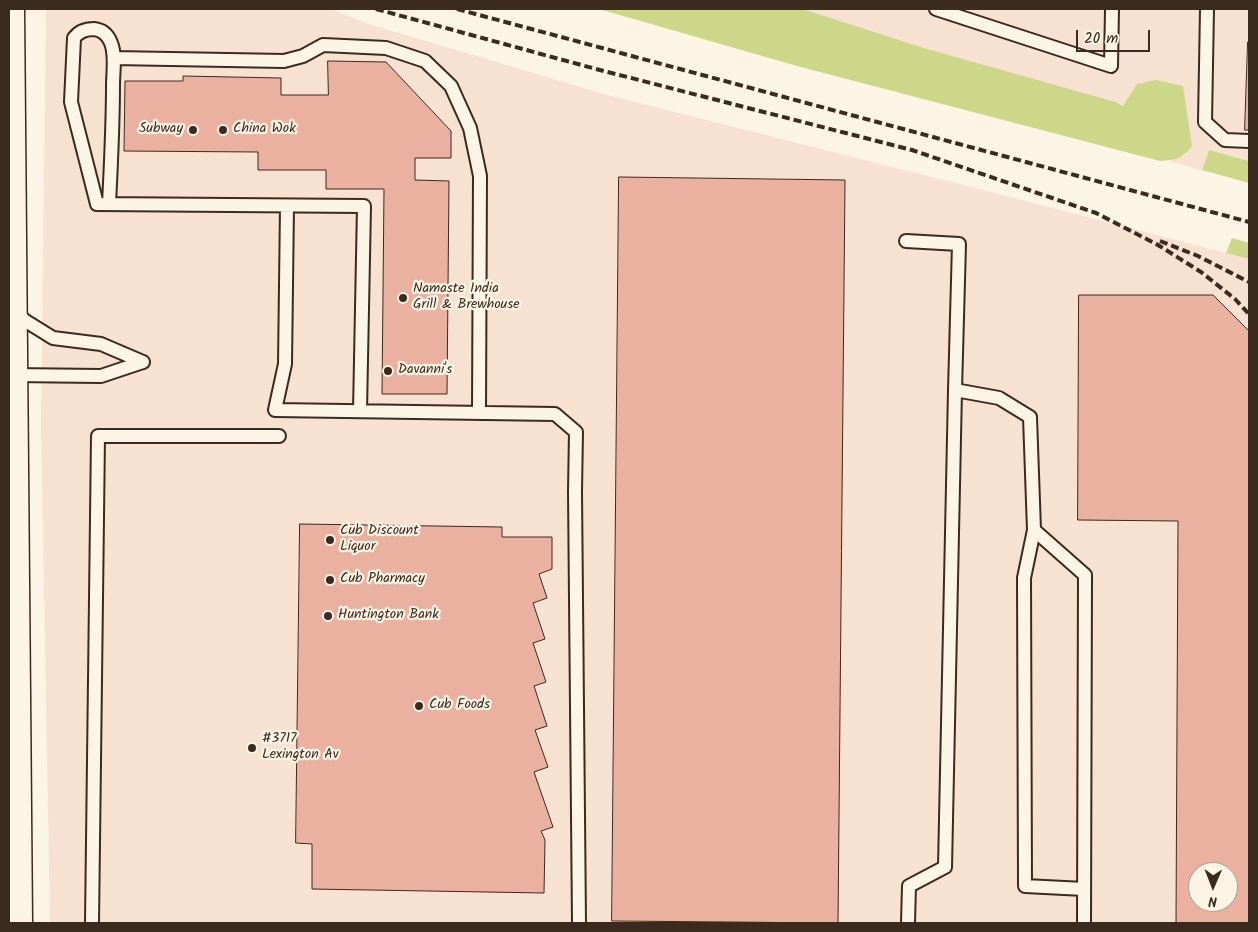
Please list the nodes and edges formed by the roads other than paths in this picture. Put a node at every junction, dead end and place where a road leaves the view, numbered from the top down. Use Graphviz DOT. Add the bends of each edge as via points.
graph roads {
  1 [pos="10,9"];
  2 [pos="936,9"];
  3 [pos="1112,9"];
  4 [pos="1207,9"];
  5 [pos="114,58"];
  6 [pos="1249,141"];
  7 [pos="103,204"];
  8 [pos="287,206"];
  9 [pos="906,241"];
  10 [pos="13,308"];
  11 [pos="11,376"];
  12 [pos="955,390"];
  13 [pos="360,411"];
  14 [pos="479,413"];
  15 [pos="279,436"];
  16 [pos="1034,530"];
  17 [pos="1084,889"];
  18 [pos="18,923"];
  19 [pos="92,923"];
  20 [pos="579,923"];
  21 [pos="908,923"];
  22 [pos="1084,923"];
  1 -- 10 [label="main road"];
  2 -- 3 [label="lane" via="1111,66"];
  4 -- 6 [label="lane" via="1205,122 1225,140"];
  5 -- 7 [label="lane"];
  5 -- 7 [label="lane" via="111,42 103,31 87,29 74,38 71,102"];
  5 -- 14 [label="lane" via="284,62 323,45 386,48 425,61 451,86 470,128 480,176"];
  7 -- 8 [label="lane"];
  8 -- 13 [label="lane" via="364,206"];
  8 -- 13 [label="lane" via="285,364 275,410"];
  9 -- 12 [label="lane" via="959,244"];
  10 -- 11 [label="main road"];
  10 -- 11 [label="lane" via="24,320 53,338 101,344 143,362 101,376"];
  11 -- 18 [label="main road"];
  12 -- 16 [label="lane" via="999,398 1030,417"];
  12 -- 21 [label="lane" via="945,867 909,886"];
  13 -- 14 [label="lane"];
  14 -- 20 [label="lane" via="555,414 576,432"];
  15 -- 19 [label="lane" via="98,436"];
  16 -- 17 [label="lane" via="1085,575"];
  16 -- 17 [label="lane" via="1024,578 1025,886"];
  17 -- 22 [label="lane"];
}
